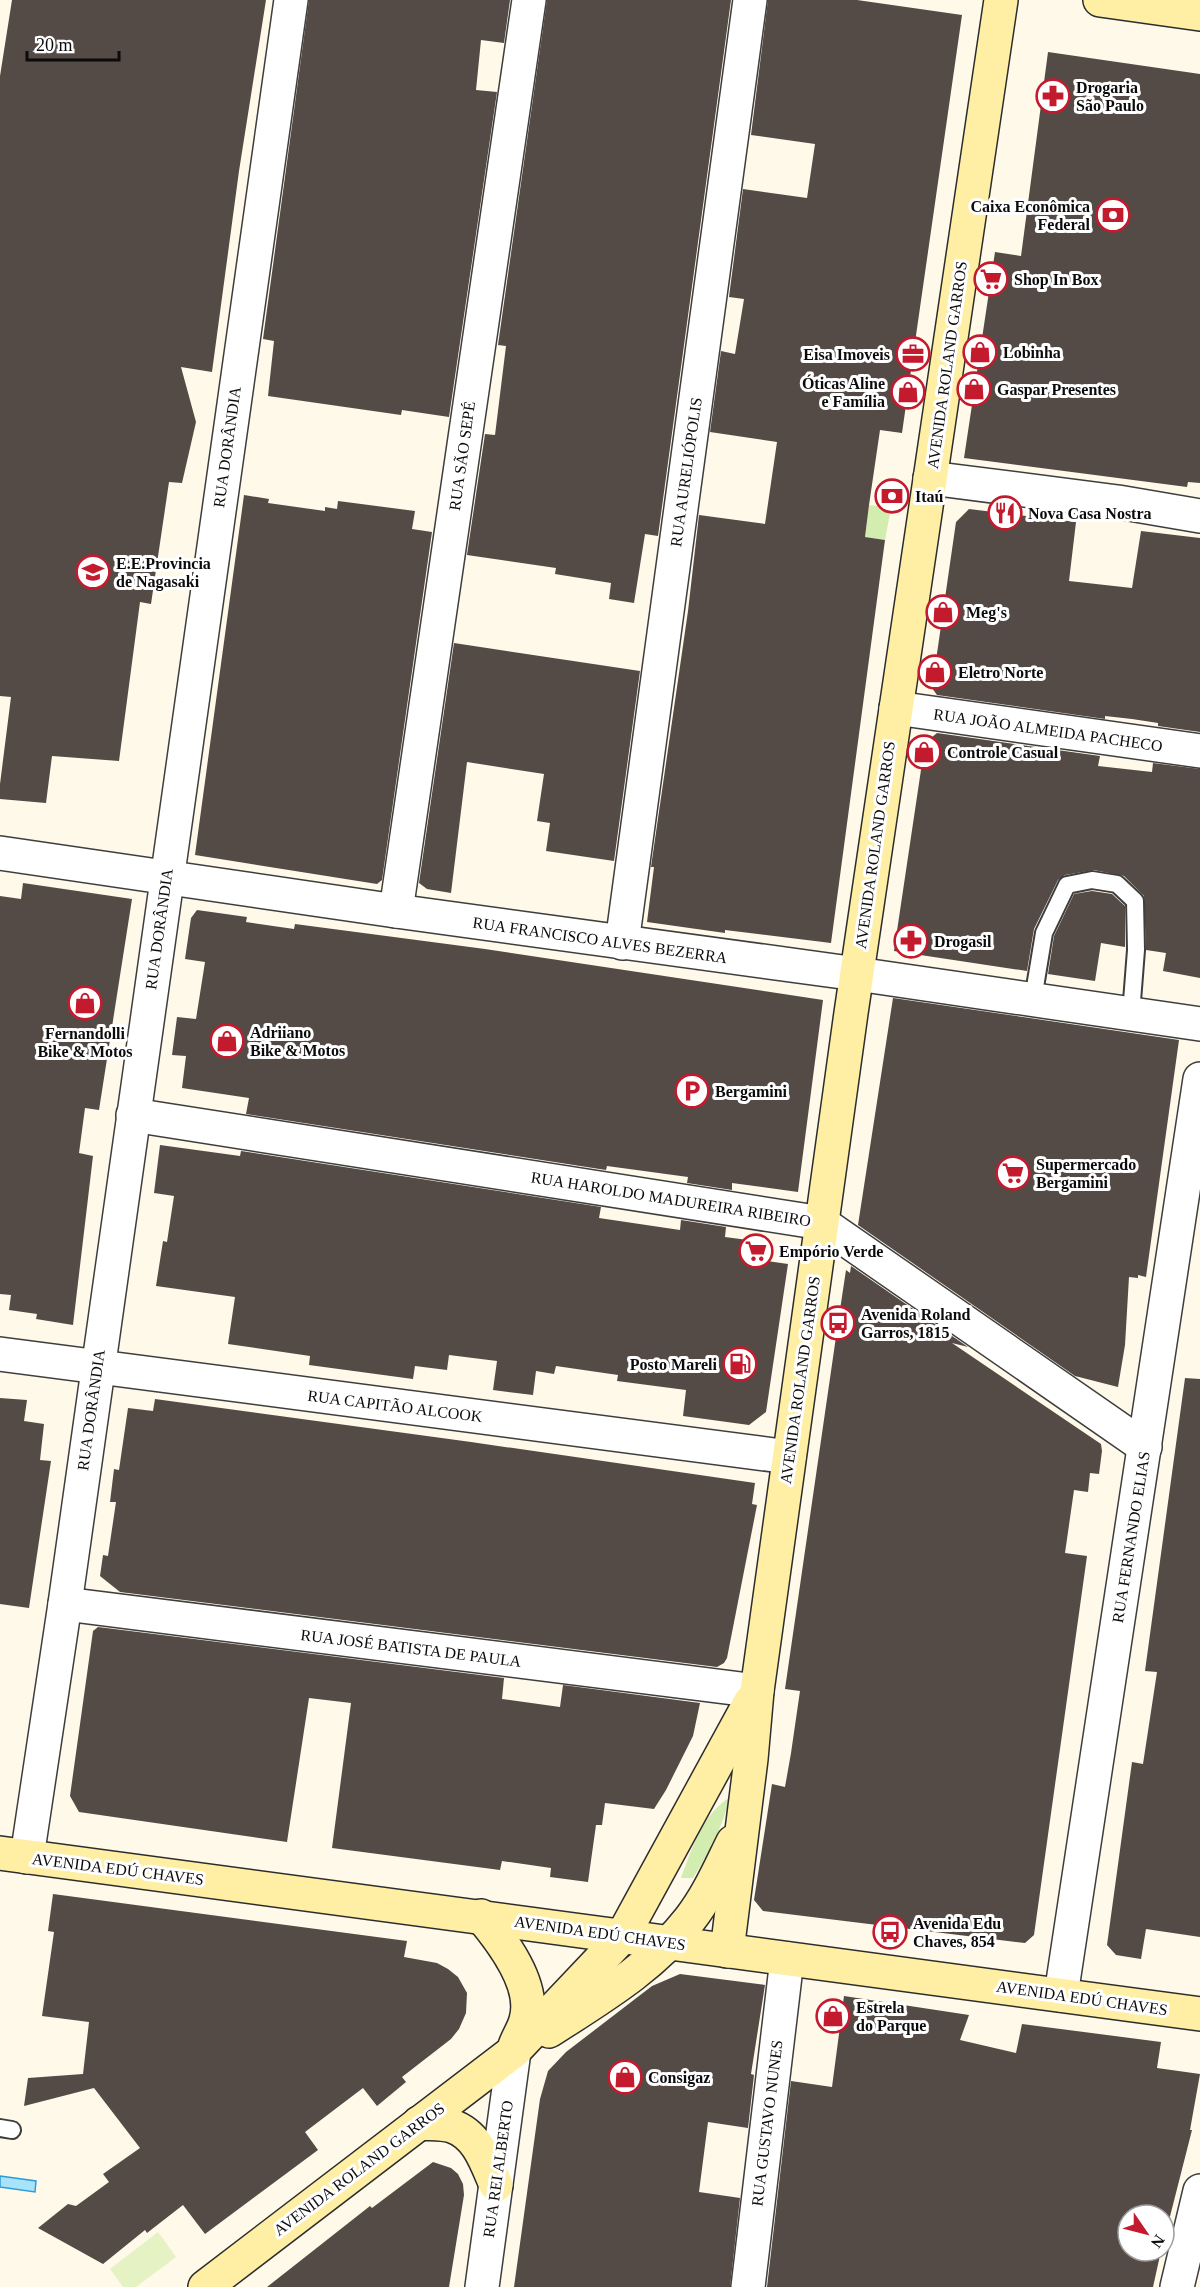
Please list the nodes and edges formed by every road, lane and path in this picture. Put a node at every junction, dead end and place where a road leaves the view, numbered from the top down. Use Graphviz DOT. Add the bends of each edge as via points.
graph roads {
  1 [pos="291,0"];
  2 [pos="529,0"];
  3 [pos="750,0"];
  4 [pos="1001,0"];
  5 [pos="1100,0"];
  6 [pos="1200,14"];
  7 [pos="930,478"];
  8 [pos="1200,516"];
  9 [pos="896,708"];
  10 [pos="1200,751"];
  11 [pos="0,854"];
  12 [pos="166,878"];
  13 [pos="396,911"];
  14 [pos="622,943"];
  15 [pos="856,974"];
  16 [pos="1033,999"];
  17 [pos="1131,1014"];
  18 [pos="1200,1024"];
  19 [pos="1200,1079"];
  20 [pos="132,1114"];
  21 [pos="822,1223"];
  22 [pos="0,1354"];
  23 [pos="97,1367"];
  24 [pos="1145,1447"];
  25 [pos="789,1457"];
  26 [pos="65,1604"];
  27 [pos="757,1691"];
  28 [pos="743,1824"];
  29 [pos="13,1855"];
  30 [pos="481,1916"];
  31 [pos="622,1937"];
  32 [pos="670,1943"];
  33 [pos="727,1951"];
  34 [pos="787,1959"];
  35 [pos="1061,1995"];
  36 [pos="1200,2014"];
  37 [pos="514,2050"];
  38 [pos="419,2123"];
  39 [pos="496,2185"];
  40 [pos="1200,2191"];
  41 [pos="205,2287"];
  42 [pos="482,2287"];
  43 [pos="748,2287"];
  44 [pos="1177,2287"];
  1 -- 12 [label="street, RUA DORÂNDIA"];
  2 -- 13 [label="street, RUA SÃO SEPÉ"];
  3 -- 14 [label="street, RUA AURELIÓPOLIS"];
  4 -- 7 [label="main road, AVENIDA ROLAND GARROS"];
  5 -- 6 [label="main road"];
  7 -- 8 [label="street"];
  7 -- 9 [label="main road, AVENIDA ROLAND GARROS"];
  9 -- 10 [label="street, RUA JOÃO ALMEIDA PACHECO"];
  9 -- 15 [label="main road, AVENIDA ROLAND GARROS"];
  11 -- 12 [label="street, RUA FRANCISCO ALVES BEZERRA"];
  12 -- 13 [label="street, RUA FRANCISCO ALVES BEZERRA"];
  12 -- 20 [label="street, RUA DORÂNDIA"];
  13 -- 14 [label="street, RUA FRANCISCO ALVES BEZERRA"];
  14 -- 15 [label="street, RUA FRANCISCO ALVES BEZERRA"];
  15 -- 16 [label="street, RUA FRANCISCO ALVES BEZERRA"];
  15 -- 21 [label="main road, AVENIDA ROLAND GARROS"];
  16 -- 17 [label="street, RUA FRANCISCO ALVES BEZERRA"];
  16 -- 17 [label="lane" via="1044,933 1068,885 1092,880 1117,884 1135,901"];
  17 -- 18 [label="street, RUA FRANCISCO ALVES BEZERRA"];
  19 -- 24 [label="street, RUA FERNANDO ELIAS"];
  20 -- 21 [label="street, RUA HAROLDO MADUREIRA RIBEIRO"];
  20 -- 23 [label="street, RUA DORÂNDIA"];
  21 -- 24 [label="street, RUA HAROLDO MADUREIRA RIBEIRO"];
  21 -- 25 [label="main road, AVENIDA ROLAND GARROS"];
  22 -- 23 [label="street, RUA CAPITÃO ALCOOK"];
  23 -- 25 [label="street, RUA CAPITÃO ALCOOK"];
  23 -- 26 [label="street, RUA DORÂNDIA"];
  24 -- 35 [label="street, RUA FERNANDO ELIAS"];
  25 -- 27 [label="main road, AVENIDA ROLAND GARROS"];
  26 -- 27 [label="street, RUA JOSÉ BATISTA DE PAULA"];
  26 -- 29 [label="street, RUA DORÂNDIA"];
  27 -- 28 [label="main road, AVENIDA ROLAND GARROS"];
  27 -- 31 [label="main road, AVENIDA ROLAND GARROS"];
  28 -- 32 [label="main road, AVENIDA ROLAND GARROS" via="699,1907"];
  28 -- 33 [label="main road"];
  29 -- 30 [label="main road, AVENIDA EDÚ CHAVES"];
  30 -- 31 [label="main road, AVENIDA EDÚ CHAVES"];
  30 -- 37 [label="main road" via="501,1940 526,1994 527,2019"];
  31 -- 32 [label="main road, AVENIDA EDÚ CHAVES"];
  31 -- 37 [label="main road, AVENIDA ROLAND GARROS"];
  32 -- 33 [label="main road, AVENIDA EDÚ CHAVES"];
  32 -- 37 [label="main road, AVENIDA ROLAND GARROS" via="632,1977 524,2048"];
  33 -- 34 [label="main road, AVENIDA EDÚ CHAVES"];
  34 -- 35 [label="main road, AVENIDA EDÚ CHAVES"];
  34 -- 43 [label="street, RUA GUSTAVO NUNES"];
  35 -- 36 [label="main road, AVENIDA EDÚ CHAVES"];
  37 -- 38 [label="main road, AVENIDA ROLAND GARROS"];
  37 -- 39 [label="street, RUA REI ALBERTO"];
  38 -- 39 [label="main road" via="451,2126 466,2133 481,2150"];
  38 -- 41 [label="main road, AVENIDA ROLAND GARROS"];
  39 -- 42 [label="street, RUA REI ALBERTO"];
  40 -- 44 [label="street"];
}
